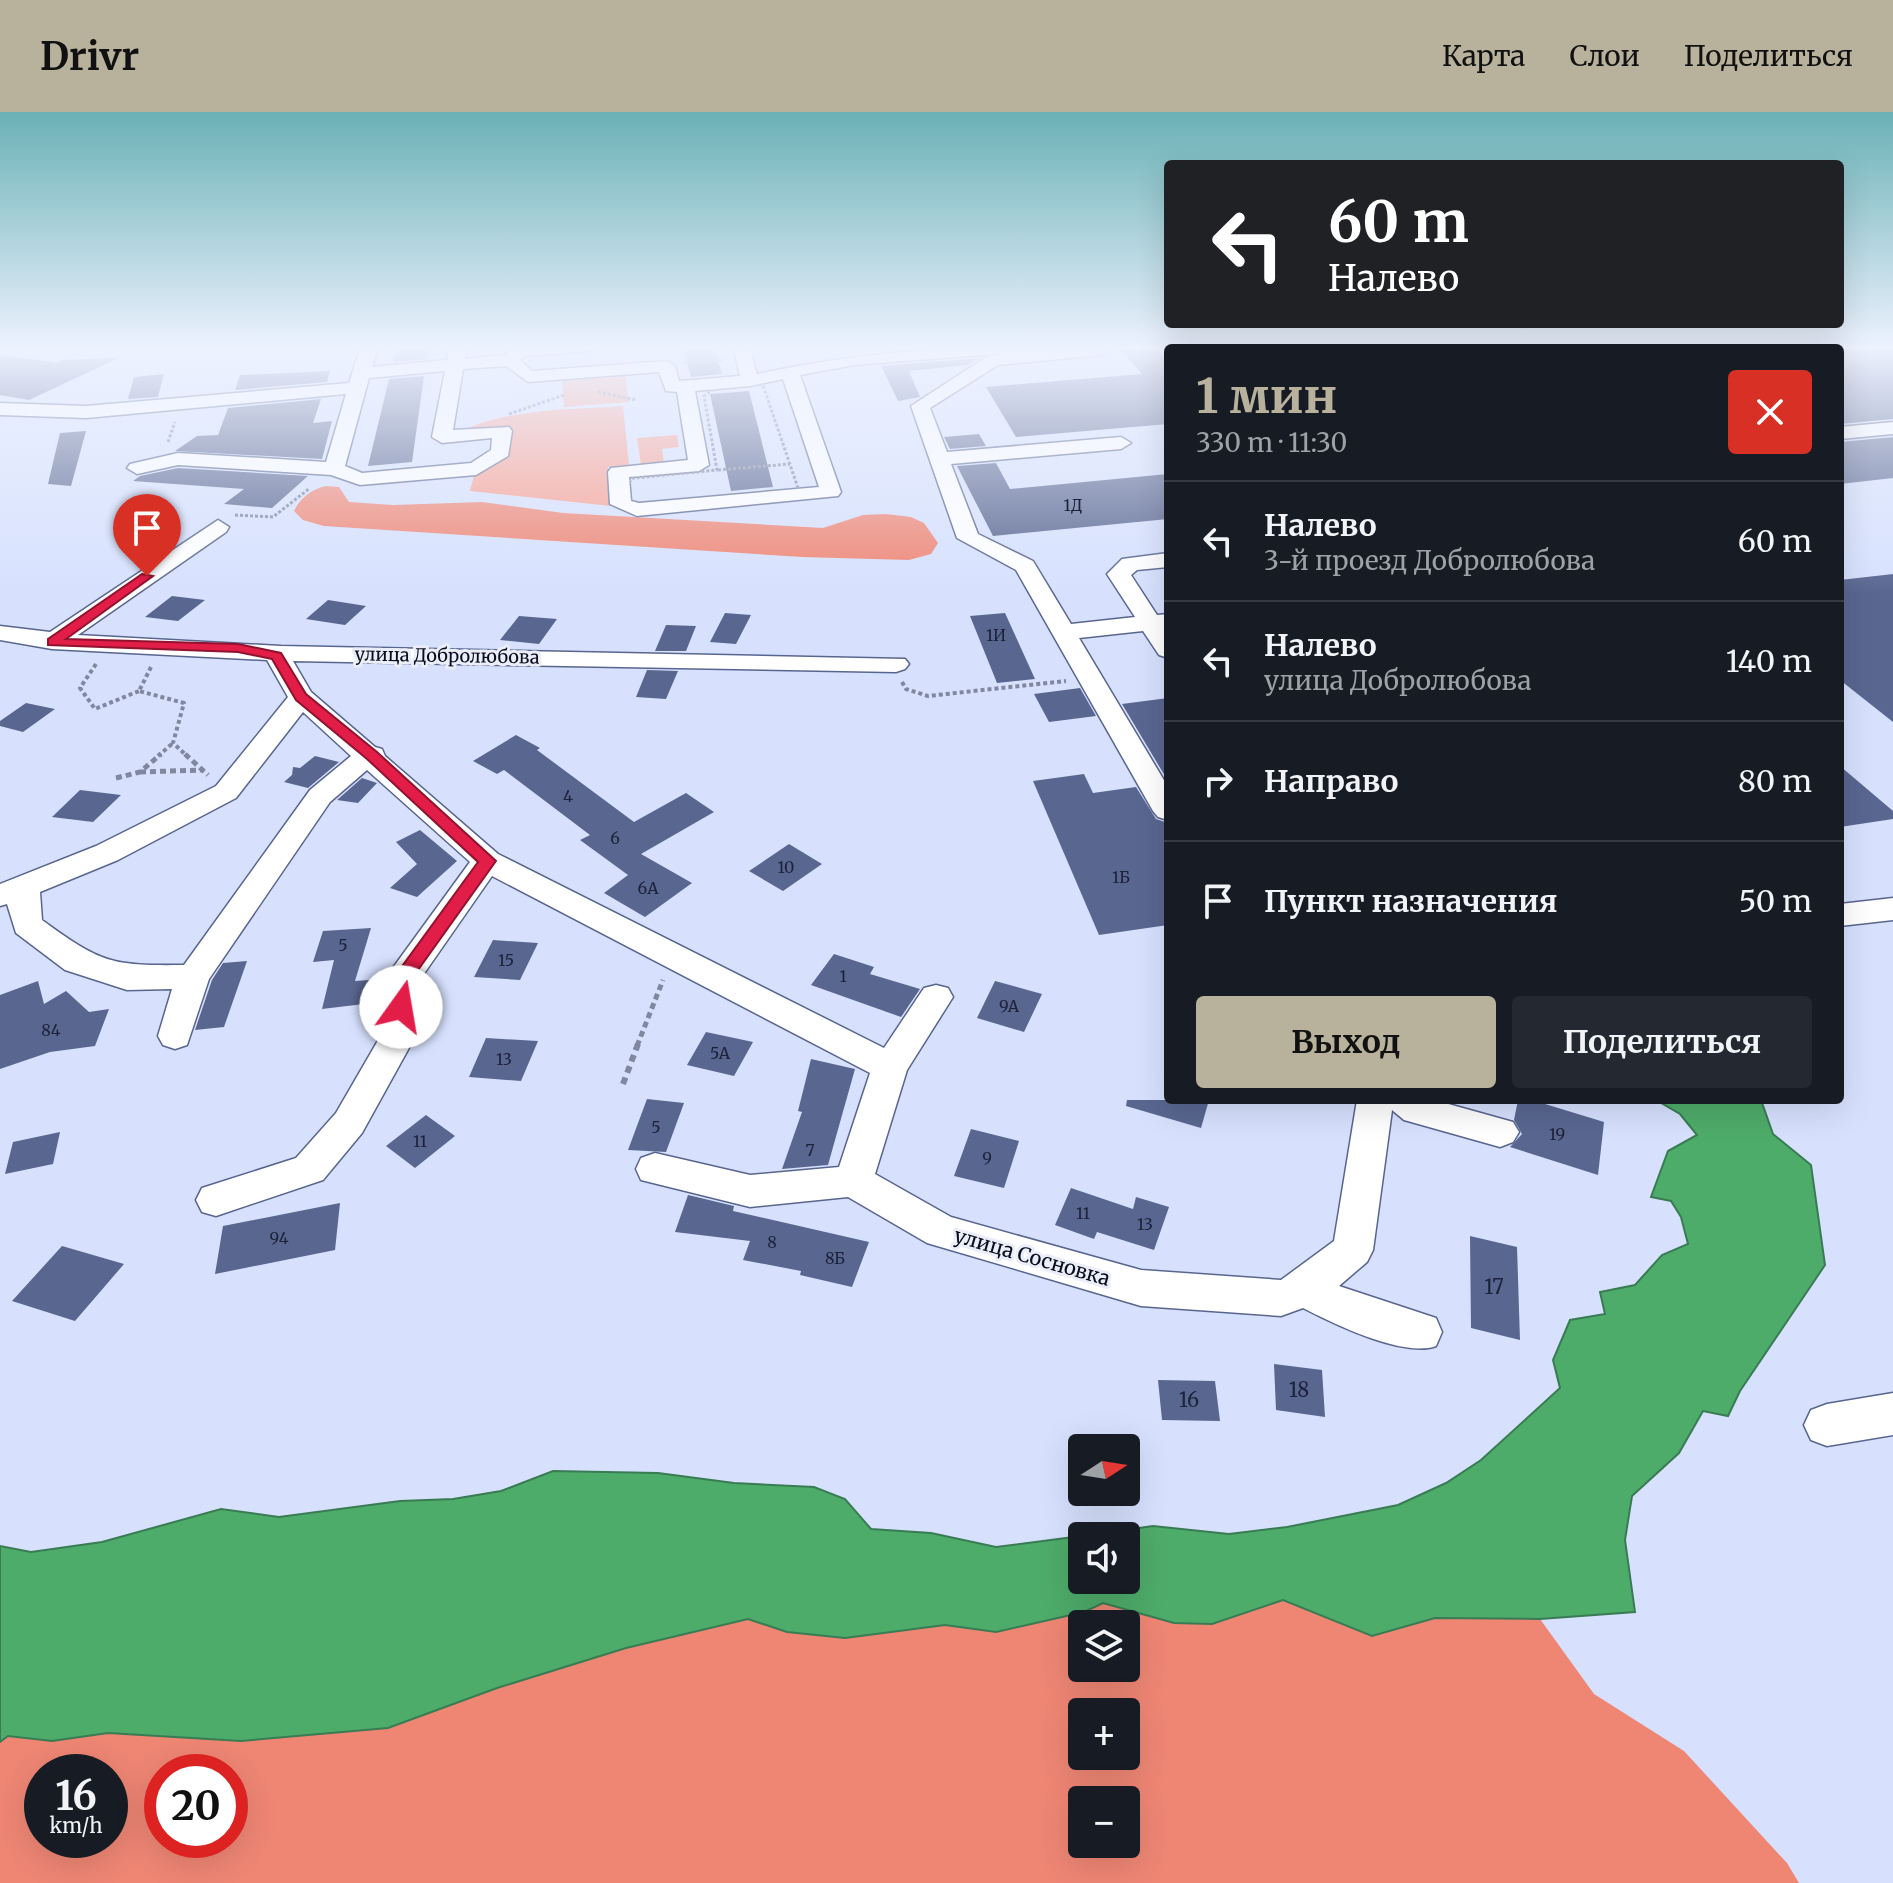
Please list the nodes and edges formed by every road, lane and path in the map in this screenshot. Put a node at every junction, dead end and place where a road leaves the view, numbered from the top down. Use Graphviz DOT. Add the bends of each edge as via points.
graph roads {
  1 [pos="173,429"];
  2 [pos="345,429"];
  3 [pos="443,429"];
  4 [pos="693,429"];
  5 [pos="809,429"];
  6 [pos="928,429"];
  7 [pos="1886,429"];
  8 [pos="1844,433"];
  9 [pos="1121,443"];
  10 [pos="939,459"];
  11 [pos="161,462"];
  12 [pos="790,464"];
  13 [pos="137,468"];
  14 [pos="334,469"];
  15 [pos="717,470"];
  16 [pos="227,521"];
  17 [pos="1164,560"];
  18 [pos="1159,622"];
  19 [pos="1066,632"];
  20 [pos="0,633"];
  21 [pos="52,642"];
  22 [pos="109,644"];
  23 [pos="161,646"];
  24 [pos="277,656"];
  25 [pos="888,664"];
  26 [pos="1093,678"];
  27 [pos="139,691"];
  28 [pos="301,697"];
  29 [pos="173,743"];
  30 [pos="372,755"];
  31 [pos="203,770"];
  32 [pos="140,772"];
  33 [pos="116,778"];
  34 [pos="226,792"];
  35 [pos="1164,804"];
  36 [pos="487,861"];
  37 [pos="13,891"];
  38 [pos="1893,909"];
  39 [pos="1844,915"];
  40 [pos="672,956"];
  41 [pos="193,977"];
  42 [pos="936,997"];
  43 [pos="175,1036"];
  44 [pos="890,1067"];
  45 [pos="623,1084"];
  46 [pos="1374,1104"];
  47 [pos="1410,1104"];
  48 [pos="1500,1132"];
  49 [pos="655,1169"];
  50 [pos="853,1181"];
  51 [pos="216,1200"];
  52 [pos="1305,1289"];
  53 [pos="1421,1332"];
  54 [pos="1893,1414"];
  55 [pos="1827,1425"];
  1 -- 11 [label="path"];
  2 -- 14 [label="street"];
  3 -- 14 [label="street" via="442,437 502,431 501,452 476,469 360,479"];
  4 -- 5 [label="street" via="699,465 618,472 621,504 637,510 831,492"];
  6 -- 10 [label="street"];
  7 -- 8 [label="street"];
  9 -- 10 [label="street"];
  10 -- 19 [label="street" via="968,538 1025,566"];
  11 -- 13 [label="street"];
  11 -- 14 [label="street"];
  12 -- 15 [label="path"];
  14 -- 16 [label="path" via="273,517"];
  16 -- 21 [label="street"];
  17 -- 18 [label="street" via="1130,564 1119,574"];
  18 -- 19 [label="street"];
  19 -- 26 [label="street"];
  20 -- 21 [label="street, улица Добролюбова"];
  21 -- 22 [label="street, улица Добролюбова"];
  22 -- 23 [label="street, улица Добролюбова"];
  22 -- 27 [label="path" via="80,688 95,709"];
  23 -- 24 [label="street, улица Добролюбова" via="238,648"];
  23 -- 27 [label="path"];
  24 -- 25 [label="street, улица Добролюбова"];
  24 -- 28 [label="street"];
  25 -- 26 [label="path" via="906,689 928,696"];
  26 -- 35 [label="street"];
  27 -- 29 [label="path" via="184,703"];
  28 -- 30 [label="street"];
  28 -- 34 [label="street"];
  29 -- 31 [label="path"];
  29 -- 32 [label="path"];
  30 -- 36 [label="street"];
  30 -- 41 [label="street" via="320,796"];
  31 -- 32 [label="path"];
  31 -- 34 [label="path"];
  32 -- 33 [label="path"];
  34 -- 37 [label="street" via="107,853"];
  36 -- 40 [label="street"];
  36 -- 51 [label="street" via="404,976 397,1037 349,1123 309,1169"];
  37 -- 41 [label="street" via="27,925 77,962 127,978"];
  38 -- 39 [label="street"];
  40 -- 44 [label="street"];
  40 -- 45 [label="path"];
  41 -- 43 [label="street"];
  42 -- 44 [label="street"];
  44 -- 50 [label="street"];
  46 -- 52 [label="street, улица Сосновка" via="1353,1250"];
  47 -- 48 [label="street"];
  49 -- 50 [label="street" via="750,1191"];
  50 -- 52 [label="street, улица Сосновка" via="941,1231 1141,1288 1281,1298"];
  52 -- 53 [label="street" via="1347,1310"];
  54 -- 55 [label="street"];
}
